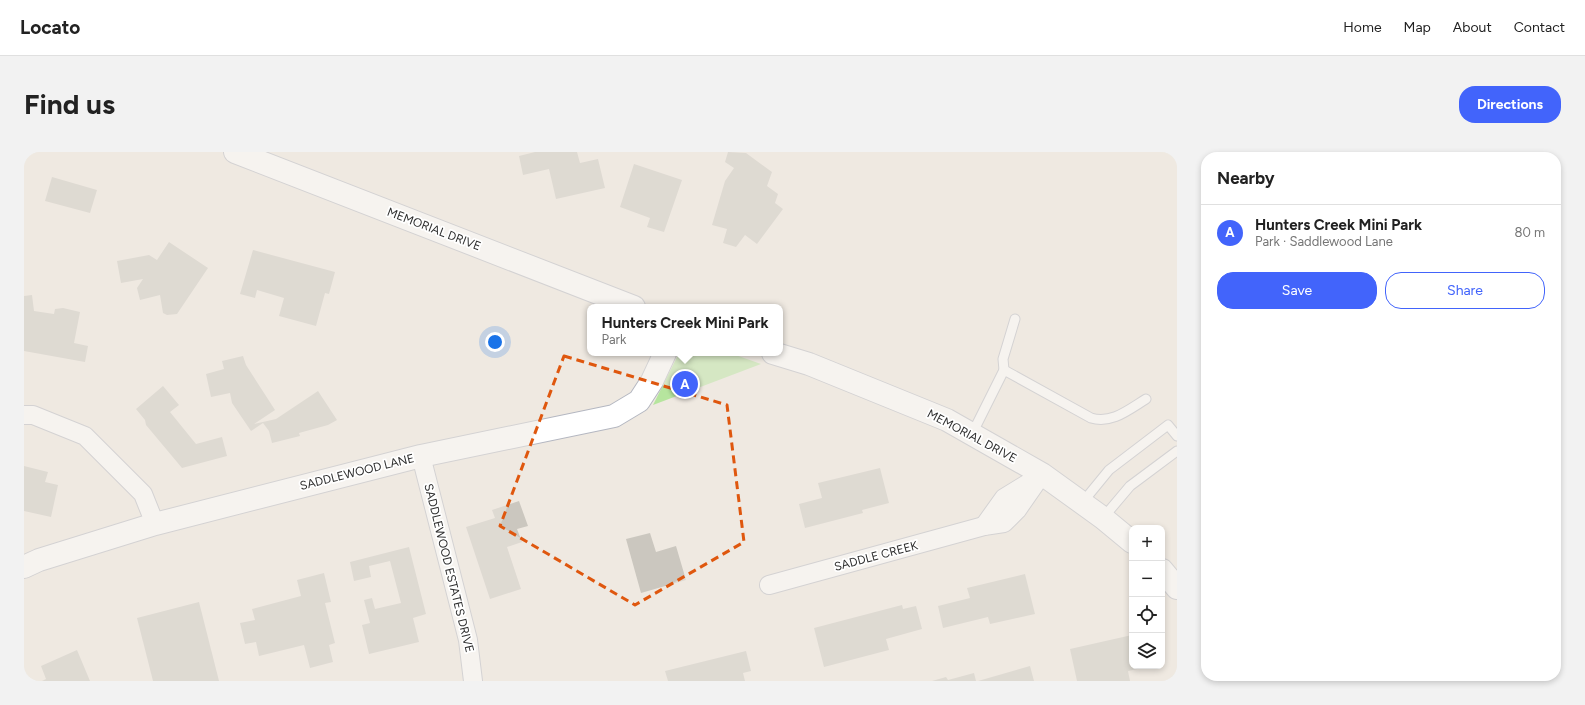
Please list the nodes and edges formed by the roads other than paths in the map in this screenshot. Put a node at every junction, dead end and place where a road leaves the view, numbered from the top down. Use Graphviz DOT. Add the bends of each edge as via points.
graph roads {
  1 [pos="234,152"];
  2 [pos="626,304"];
  3 [pos="1015,319"];
  4 [pos="664,356"];
  5 [pos="783,356"];
  6 [pos="1004,370"];
  7 [pos="1146,399"];
  8 [pos="24,415"];
  9 [pos="972,434"];
  10 [pos="1177,436"];
  11 [pos="1177,451"];
  12 [pos="421,456"];
  13 [pos="1042,474"];
  14 [pos="1082,503"];
  15 [pos="1103,518"];
  16 [pos="155,524"];
  17 [pos="1129,540"];
  18 [pos="24,567"];
  19 [pos="1165,574"];
  20 [pos="769,585"];
  21 [pos="1177,588"];
  22 [pos="473,681"];
  1 -- 2 [label="street, MEMORIAL DRIVE"];
  3 -- 6 [label="lane" via="1003,359"];
  4 -- 12 [label="street, SADDLEWOOD LANE" via="639,401 614,416"];
  5 -- 9 [label="street, MEMORIAL DRIVE" via="809,364 947,420"];
  6 -- 7 [label="lane" via="1098,420 1112,419"];
  6 -- 9 [label="lane"];
  8 -- 16 [label="street" via="32,415 86,436 143,494"];
  9 -- 13 [label="street, MEMORIAL DRIVE"];
  10 -- 14 [label="lane" via="1168,425 1109,470"];
  11 -- 15 [label="lane" via="1130,486"];
  12 -- 16 [label="street, SADDLEWOOD LANE"];
  12 -- 22 [label="street, SADDLEWOOD ESTATES DRIVE" via="468,640"];
  13 -- 14 [label="street, MEMORIAL DRIVE"];
  13 -- 20 [label="street, SADDLE CREEK" via="1004,524 984,526"];
  14 -- 15 [label="street, MEMORIAL DRIVE"];
  15 -- 17 [label="street, MEMORIAL DRIVE"];
  16 -- 18 [label="street, SADDLEWOOD LANE"];
  19 -- 21 [label="street"];
}
